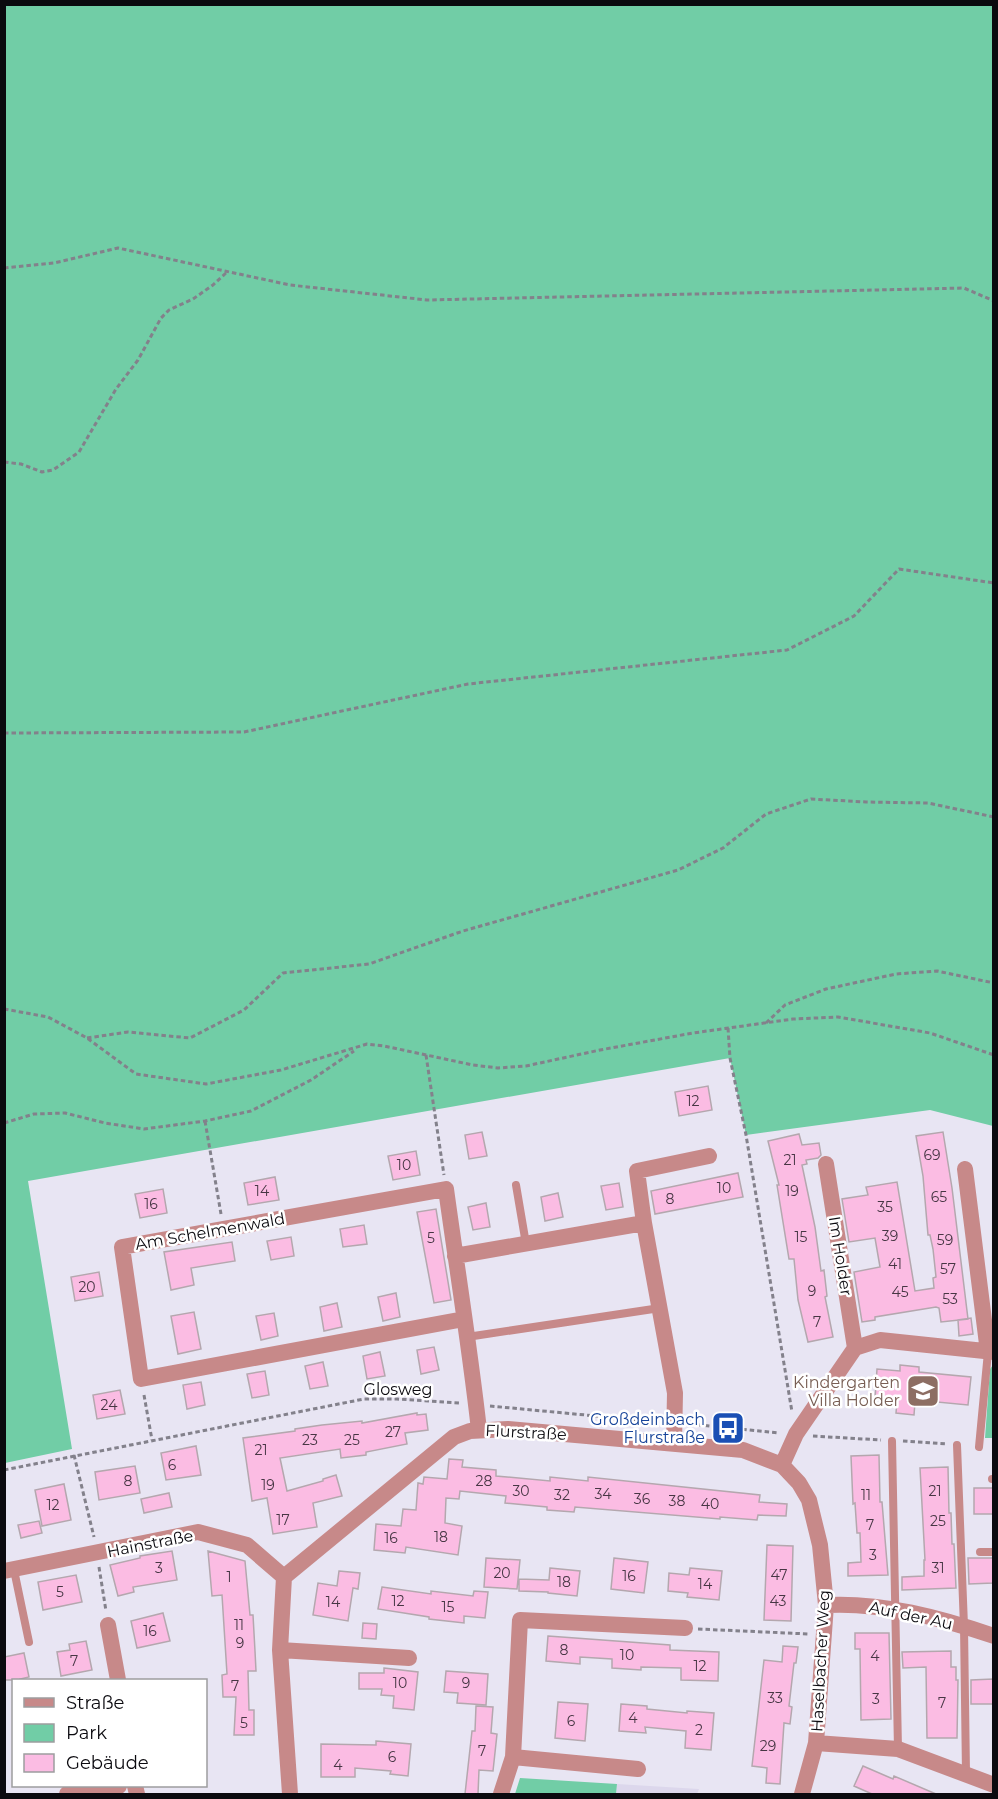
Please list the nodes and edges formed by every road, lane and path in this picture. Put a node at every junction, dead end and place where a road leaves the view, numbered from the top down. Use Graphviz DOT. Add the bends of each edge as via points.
graph roads {
  1 [pos="4,268"];
  2 [pos="227,272"];
  3 [pos="993,301"];
  4 [pos="4,462"];
  5 [pos="993,584"];
  6 [pos="4,733"];
  7 [pos="993,817"];
  8 [pos="993,983"];
  9 [pos="4,1009"];
  10 [pos="765,1024"];
  11 [pos="728,1028"];
  12 [pos="87,1038"];
  13 [pos="358,1048"];
  14 [pos="426,1055"];
  15 [pos="993,1055"];
  16 [pos="205,1120"];
  17 [pos="4,1123"];
  18 [pos="709,1156"];
  19 [pos="826,1164"];
  20 [pos="965,1169"];
  21 [pos="516,1185"];
  22 [pos="446,1189"];
  23 [pos="644,1222"];
  24 [pos="223,1228"];
  25 [pos="526,1244"];
  26 [pos="456,1256"];
  27 [pos="660,1308"];
  28 [pos="464,1318"];
  29 [pos="467,1337"];
  30 [pos="855,1348"];
  31 [pos="991,1352"];
  32 [pos="141,1378"];
  33 [pos="476,1404"];
  34 [pos="675,1423"];
  35 [pos="478,1430"];
  36 [pos="796,1434"];
  37 [pos="152,1440"];
  38 [pos="892,1441"];
  39 [pos="674,1444"];
  40 [pos="957,1445"];
  41 [pos="979,1447"];
  42 [pos="782,1465"];
  43 [pos="4,1470"];
  44 [pos="980,1552"];
  45 [pos="993,1552"];
  46 [pos="9,1570"];
  47 [pos="284,1577"];
  48 [pos="826,1605"];
  49 [pos="896,1610"];
  50 [pos="108,1625"];
  51 [pos="964,1626"];
  52 [pos="685,1628"];
  53 [pos="825,1635"];
  54 [pos="993,1636"];
  55 [pos="29,1642"];
  56 [pos="280,1650"];
  57 [pos="409,1658"];
  58 [pos="118,1679"];
  59 [pos="816,1743"];
  60 [pos="898,1749"];
  61 [pos="513,1757"];
  62 [pos="638,1769"];
  63 [pos="966,1774"];
  64 [pos="993,1785"];
  65 [pos="107,1787"];
  66 [pos="67,1794"];
  67 [pos="290,1794"];
  68 [pos="501,1794"];
  69 [pos="802,1794"];
  1 -- 2 [label="path" via="54,263 118,248"];
  2 -- 3 [label="path" via="290,285 427,300 964,288"];
  2 -- 4 [label="path" via="161,318 79,452 53,470 42,472"];
  5 -- 6 [label="path" via="899,569 854,616 787,650 468,684 244,732"];
  7 -- 12 [label="path" via="928,802 811,799 766,814 723,848 678,870 463,931 369,964 283,973 244,1010 190,1038 128,1032"];
  8 -- 10 [label="path" via="937,971 896,974 826,989 784,1005"];
  9 -- 12 [label="path" via="48,1017"];
  10 -- 11 [label="path"];
  10 -- 15 [label="path" via="838,1017 930,1034"];
  11 -- 14 [label="path" via="526,1066 498,1068"];
  11 -- 36 [label="path"];
  12 -- 13 [label="path" via="136,1074 206,1084 281,1070"];
  13 -- 14 [label="path" via="367,1044"];
  13 -- 16 [label="path" via="311,1080 251,1111"];
  14 -- 22 [label="path"];
  16 -- 17 [label="path" via="144,1129 65,1113 34,1114"];
  16 -- 24 [label="path"];
  18 -- 23 [label="street" via="637,1171"];
  19 -- 30 [label="street, Im Holder"];
  20 -- 31 [label="street"];
  21 -- 25 [label="lane"];
  22 -- 24 [label="street, Am Schelmenwald"];
  22 -- 26 [label="street"];
  23 -- 25 [label="street"];
  23 -- 27 [label="street"];
  24 -- 32 [label="street, Am Schelmenwald" via="122,1247"];
  25 -- 26 [label="street"];
  26 -- 28 [label="street"];
  27 -- 29 [label="lane"];
  27 -- 34 [label="street" via="675,1393"];
  28 -- 29 [label="street"];
  28 -- 32 [label="street"];
  29 -- 33 [label="street"];
  30 -- 31 [label="street" via="880,1340"];
  30 -- 36 [label="street"];
  31 -- 41 [label="lane"];
  32 -- 37 [label="path"];
  33 -- 34 [label="path, Glosweg"];
  33 -- 35 [label="street"];
  33 -- 37 [label="path, Glosweg" via="364,1399"];
  34 -- 36 [label="path, Glosweg"];
  34 -- 39 [label="street"];
  35 -- 39 [label="street, Flurstraße" via="508,1429"];
  35 -- 47 [label="street, Flurstraße" via="454,1437"];
  36 -- 42 [label="street"];
  37 -- 43 [label="path, Glosweg"];
  38 -- 49 [label="lane"];
  39 -- 42 [label="street, Flurstraße" via="743,1450"];
  40 -- 51 [label="lane"];
  42 -- 48 [label="street, Haselbacher Weg" via="809,1500 820,1545"];
  44 -- 45 [label="lane"];
  46 -- 47 [label="street, Hainstraße" via="198,1532 247,1545"];
  46 -- 55 [label="lane"];
  47 -- 56 [label="street"];
  48 -- 49 [label="street, Auf der Au" via="856,1604"];
  48 -- 53 [label="street, Haselbacher Weg"];
  49 -- 51 [label="street, Auf der Au"];
  49 -- 60 [label="lane"];
  50 -- 58 [label="street"];
  51 -- 54 [label="street, Auf der Au"];
  51 -- 63 [label="lane"];
  52 -- 53 [label="path"];
  52 -- 61 [label="street" via="520,1620"];
  53 -- 59 [label="street, Haselbacher Weg"];
  56 -- 57 [label="street"];
  56 -- 67 [label="street"];
  59 -- 60 [label="street"];
  59 -- 69 [label="street, Haselbacher Weg"];
  60 -- 63 [label="street"];
  61 -- 62 [label="street"];
  61 -- 68 [label="street"];
  63 -- 64 [label="street"];
  65 -- 66 [label="street"];
}
